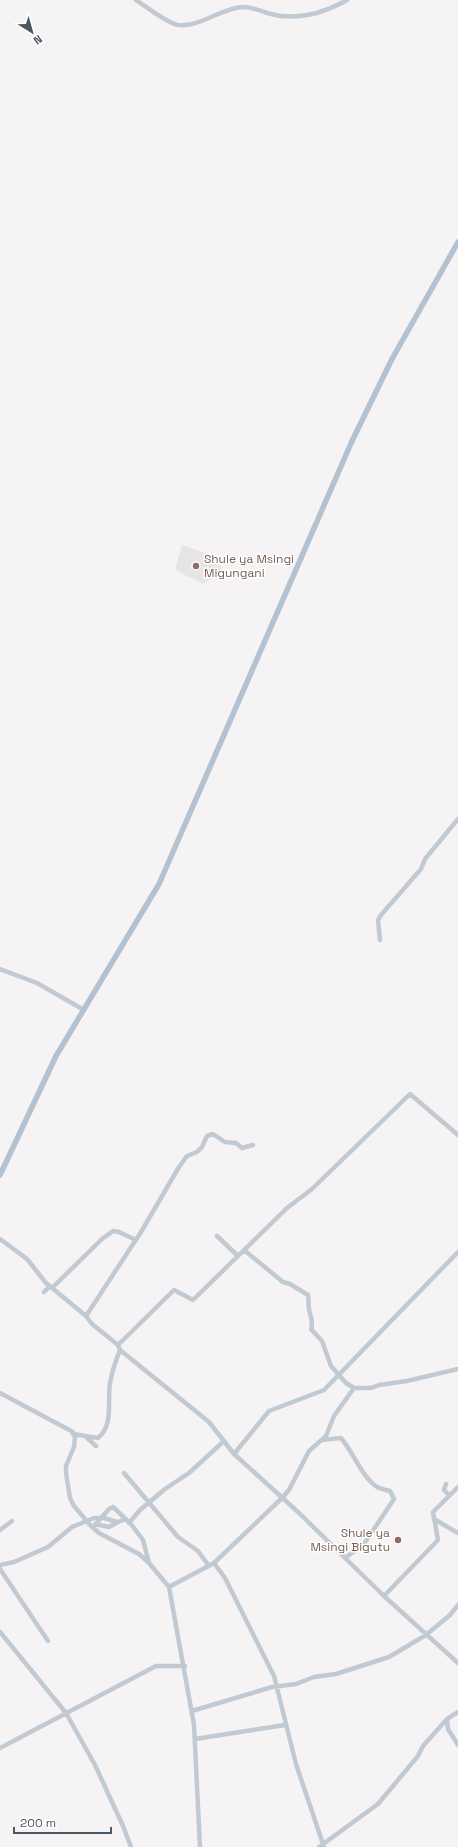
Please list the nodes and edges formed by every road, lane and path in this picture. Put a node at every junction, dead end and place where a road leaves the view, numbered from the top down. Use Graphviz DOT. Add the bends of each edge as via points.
graph roads {
  1 [pos="136,0"];
  2 [pos="347,0"];
  3 [pos="458,242"];
  4 [pos="458,819"];
  5 [pos="380,940"];
  6 [pos="0,969"];
  7 [pos="84,1010"];
  8 [pos="458,1135"];
  9 [pos="253,1145"];
  10 [pos="0,1175"];
  11 [pos="217,1236"];
  12 [pos="0,1239"];
  13 [pos="136,1240"];
  14 [pos="244,1250"];
  15 [pos="458,1252"];
  16 [pos="238,1256"];
  17 [pos="51,1287"];
  18 [pos="44,1292"];
  19 [pos="86,1316"];
  20 [pos="119,1348"];
  21 [pos="458,1369"];
  22 [pos="339,1375"];
  23 [pos="354,1388"];
  24 [pos="0,1393"];
  25 [pos="73,1434"];
  26 [pos="86,1437"];
  27 [pos="321,1440"];
  28 [pos="224,1441"];
  29 [pos="96,1446"];
  30 [pos="234,1454"];
  31 [pos="124,1473"];
  32 [pos="446,1484"];
  33 [pos="458,1487"];
  34 [pos="449,1495"];
  35 [pos="282,1498"];
  36 [pos="148,1503"];
  37 [pos="101,1518"];
  38 [pos="434,1519"];
  39 [pos="12,1521"];
  40 [pos="87,1521"];
  41 [pos="128,1521"];
  42 [pos="117,1522"];
  43 [pos="94,1526"];
  44 [pos="0,1530"];
  45 [pos="458,1533"];
  46 [pos="345,1558"];
  47 [pos="149,1563"];
  48 [pos="214,1563"];
  49 [pos="0,1565"];
  50 [pos="209,1566"];
  51 [pos="0,1570"];
  52 [pos="169,1587"];
  53 [pos="384,1596"];
  54 [pos="458,1605"];
  55 [pos="0,1632"];
  56 [pos="426,1635"];
  57 [pos="48,1641"];
  58 [pos="458,1663"];
  59 [pos="185,1666"];
  60 [pos="276,1686"];
  61 [pos="192,1711"];
  62 [pos="458,1712"];
  63 [pos="66,1713"];
  64 [pos="447,1719"];
  65 [pos="285,1725"];
  66 [pos="195,1739"];
  67 [pos="458,1744"];
  68 [pos="0,1748"];
  69 [pos="322,1846"];
  70 [pos="131,1847"];
  71 [pos="200,1847"];
  1 -- 2 [label="street" via="177,25 243,7 285,18 297,17 316,14"];
  3 -- 7 [label="main road" via="392,359 352,441 159,884"];
  4 -- 5 [label="street" via="380,915"];
  6 -- 7 [label="street" via="37,983"];
  7 -- 10 [label="main road" via="56,1056"];
  8 -- 14 [label="street" via="410,1094 312,1189 287,1208"];
  9 -- 13 [label="street" via="242,1148 217,1136 207,1136 202,1147 187,1156 179,1167"];
  11 -- 16 [label="street"];
  12 -- 17 [label="street" via="27,1259"];
  13 -- 17 [label="street" via="113,1231"];
  13 -- 19 [label="street"];
  14 -- 16 [label="street"];
  14 -- 22 [label="street" via="283,1282 308,1295 313,1323 311,1329 322,1341 331,1366"];
  15 -- 22 [label="street"];
  16 -- 20 [label="street" via="193,1300 174,1290"];
  17 -- 18 [label="street"];
  17 -- 19 [label="street"];
  19 -- 20 [label="street"];
  20 -- 26 [label="street" via="110,1384 110,1407 106,1429 98,1438"];
  20 -- 28 [label="street" via="209,1422"];
  21 -- 23 [label="street" via="371,1388"];
  22 -- 23 [label="street"];
  22 -- 30 [label="street" via="324,1390 269,1411"];
  23 -- 27 [label="street" via="334,1416 326,1436"];
  24 -- 25 [label="street" via="69,1429"];
  25 -- 26 [label="street"];
  25 -- 40 [label="street" via="74,1447 66,1466 68,1488 74,1506"];
  26 -- 29 [label="street"];
  27 -- 35 [label="street" via="309,1451 289,1490"];
  27 -- 46 [label="street" via="340,1438 350,1448 368,1477 378,1488 390,1491 394,1499 364,1544"];
  28 -- 30 [label="street"];
  28 -- 36 [label="street" via="189,1473"];
  30 -- 35 [label="street"];
  31 -- 36 [label="street"];
  32 -- 34 [label="street" via="444,1490"];
  33 -- 34 [label="street"];
  34 -- 38 [label="street" via="433,1512"];
  35 -- 46 [label="street"];
  35 -- 48 [label="street"];
  36 -- 41 [label="street"];
  36 -- 50 [label="street" via="178,1537 198,1551"];
  37 -- 40 [label="street"];
  37 -- 41 [label="street" via="113,1507"];
  37 -- 42 [label="street"];
  37 -- 43 [label="street"];
  38 -- 45 [label="street"];
  38 -- 53 [label="street" via="438,1540"];
  39 -- 44 [label="street"];
  40 -- 43 [label="street"];
  40 -- 49 [label="street" via="72,1526 48,1547 14,1562"];
  41 -- 42 [label="street"];
  41 -- 47 [label="street" via="143,1540"];
  42 -- 43 [label="street" via="109,1527"];
  43 -- 47 [label="street" via="114,1542 138,1554"];
  46 -- 53 [label="street"];
  47 -- 52 [label="street"];
  48 -- 50 [label="street"];
  48 -- 60 [label="street" via="243,1613 274,1676"];
  50 -- 52 [label="street"];
  51 -- 57 [label="street"];
  52 -- 59 [label="street"];
  53 -- 56 [label="street"];
  54 -- 56 [label="street"];
  55 -- 63 [label="street"];
  56 -- 58 [label="street"];
  56 -- 60 [label="street" via="389,1657 336,1674 314,1676 296,1684"];
  59 -- 61 [label="street"];
  59 -- 63 [label="street" via="156,1666"];
  60 -- 61 [label="street"];
  60 -- 65 [label="street"];
  61 -- 66 [label="street"];
  62 -- 64 [label="street"];
  63 -- 68 [label="street"];
  63 -- 70 [label="street" via="95,1765"];
  64 -- 67 [label="street" via="448,1729"];
  64 -- 69 [label="street" via="378,1804"];
  65 -- 66 [label="street"];
  65 -- 69 [label="street"];
  66 -- 71 [label="street"];
}
